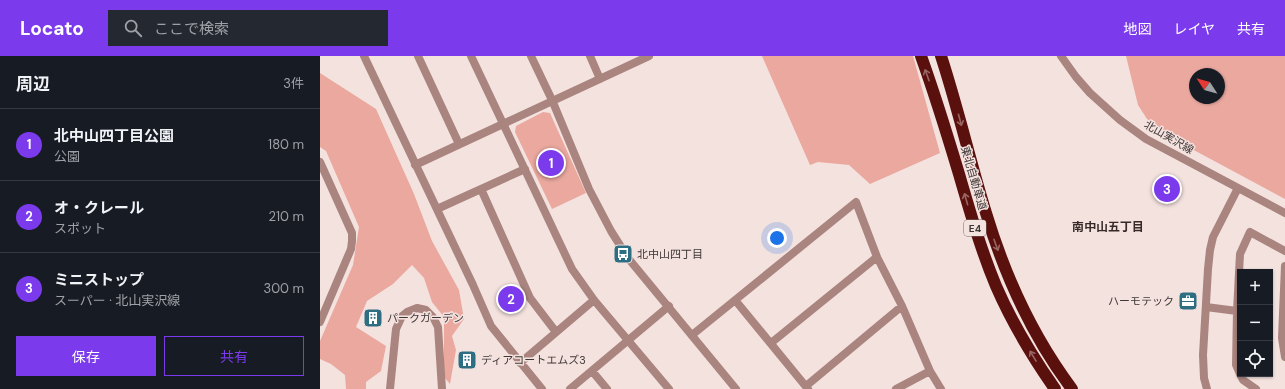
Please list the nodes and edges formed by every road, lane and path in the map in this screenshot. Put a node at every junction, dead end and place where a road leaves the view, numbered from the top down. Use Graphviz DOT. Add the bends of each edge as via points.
graph roads {
  1 [pos="364,56"];
  2 [pos="418,56"];
  3 [pos="471,56"];
  4 [pos="530,56"];
  5 [pos="590,56"];
  6 [pos="649,56"];
  7 [pos="921,56"];
  8 [pos="941,56"];
  9 [pos="1061,56"];
  10 [pos="600,78"];
  11 [pos="552,100"];
  12 [pos="504,123"];
  13 [pos="459,144"];
  14 [pos="320,162"];
  15 [pos="415,165"];
  16 [pos="525,169"];
  17 [pos="1238,188"];
  18 [pos="481,189"];
  19 [pos="437,209"];
  20 [pos="1285,213"];
  21 [pos="1285,251"];
  22 [pos="877,257"];
  23 [pos="1285,266"];
  24 [pos="594,300"];
  25 [pos="735,300"];
  26 [pos="1237,305"];
  27 [pos="669,306"];
  28 [pos="902,306"];
  29 [pos="1206,307"];
  30 [pos="1237,311"];
  31 [pos="320,322"];
  32 [pos="556,332"];
  33 [pos="692,335"];
  34 [pos="628,340"];
  35 [pos="771,343"];
  36 [pos="1285,357"];
  37 [pos="520,363"];
  38 [pos="1237,367"];
  39 [pos="930,370"];
  40 [pos="592,371"];
  41 [pos="1242,377"];
  42 [pos="807,387"];
  43 [pos="390,389"];
  44 [pos="442,389"];
  45 [pos="542,389"];
  46 [pos="570,389"];
  47 [pos="607,389"];
  48 [pos="669,389"];
  49 [pos="736,389"];
  50 [pos="896,389"];
  51 [pos="941,389"];
  52 [pos="1054,389"];
  53 [pos="1072,389"];
  54 [pos="1208,389"];
  55 [pos="1256,389"];
  1 -- 15 [label="street"];
  2 -- 13 [label="street"];
  3 -- 12 [label="street"];
  4 -- 11 [label="street"];
  5 -- 10 [label="street"];
  6 -- 10 [label="street"];
  52 -- 7 [label="highway, 東北自動車道 / E4, one-way" via="1023,339 996,286 972,222"];
  8 -- 53 [label="highway, 東北自動車道 / E4, one-way" via="986,215 1007,273 1032,327"];
  9 -- 17 [label="street, 北山実沢線" via="1090,93 1120,120 1146,139"];
  10 -- 11 [label="street"];
  11 -- 12 [label="street"];
  11 -- 27 [label="street" via="589,190 611,231 628,258"];
  12 -- 13 [label="street"];
  12 -- 16 [label="street"];
  13 -- 15 [label="street"];
  14 -- 31 [label="street" via="352,233 351,249"];
  15 -- 19 [label="street"];
  16 -- 18 [label="street"];
  16 -- 24 [label="street" via="572,269"];
  17 -- 20 [label="street, 北山実沢線"];
  17 -- 29 [label="street" via="1213,237"];
  18 -- 19 [label="street"];
  18 -- 32 [label="street" via="530,298"];
  19 -- 37 [label="street" via="491,326"];
  21 -- 26 [label="street" via="1250,232 1240,254"];
  22 -- 25 [label="street" via="856,202"];
  22 -- 28 [label="street"];
  22 -- 35 [label="street"];
  23 -- 36 [label="street" via="1282,338"];
  24 -- 32 [label="street"];
  24 -- 34 [label="street"];
  25 -- 33 [label="street"];
  25 -- 35 [label="street"];
  27 -- 33 [label="street"];
  27 -- 34 [label="street"];
  28 -- 39 [label="street"];
  28 -- 42 [label="street"];
  29 -- 30 [label="street"];
  29 -- 54 [label="street" via="1203,368"];
  30 -- 38 [label="street"];
  32 -- 37 [label="street"];
  33 -- 49 [label="street"];
  34 -- 40 [label="street"];
  34 -- 48 [label="street"];
  35 -- 42 [label="street"];
  37 -- 45 [label="street"];
  39 -- 50 [label="street"];
  39 -- 51 [label="street"];
  40 -- 46 [label="street"];
  40 -- 47 [label="street"];
  41 -- 55 [label="street"];
  43 -- 44 [label="street" via="396,329 402,316 417,308 426,310 434,317 438,327"];
}
